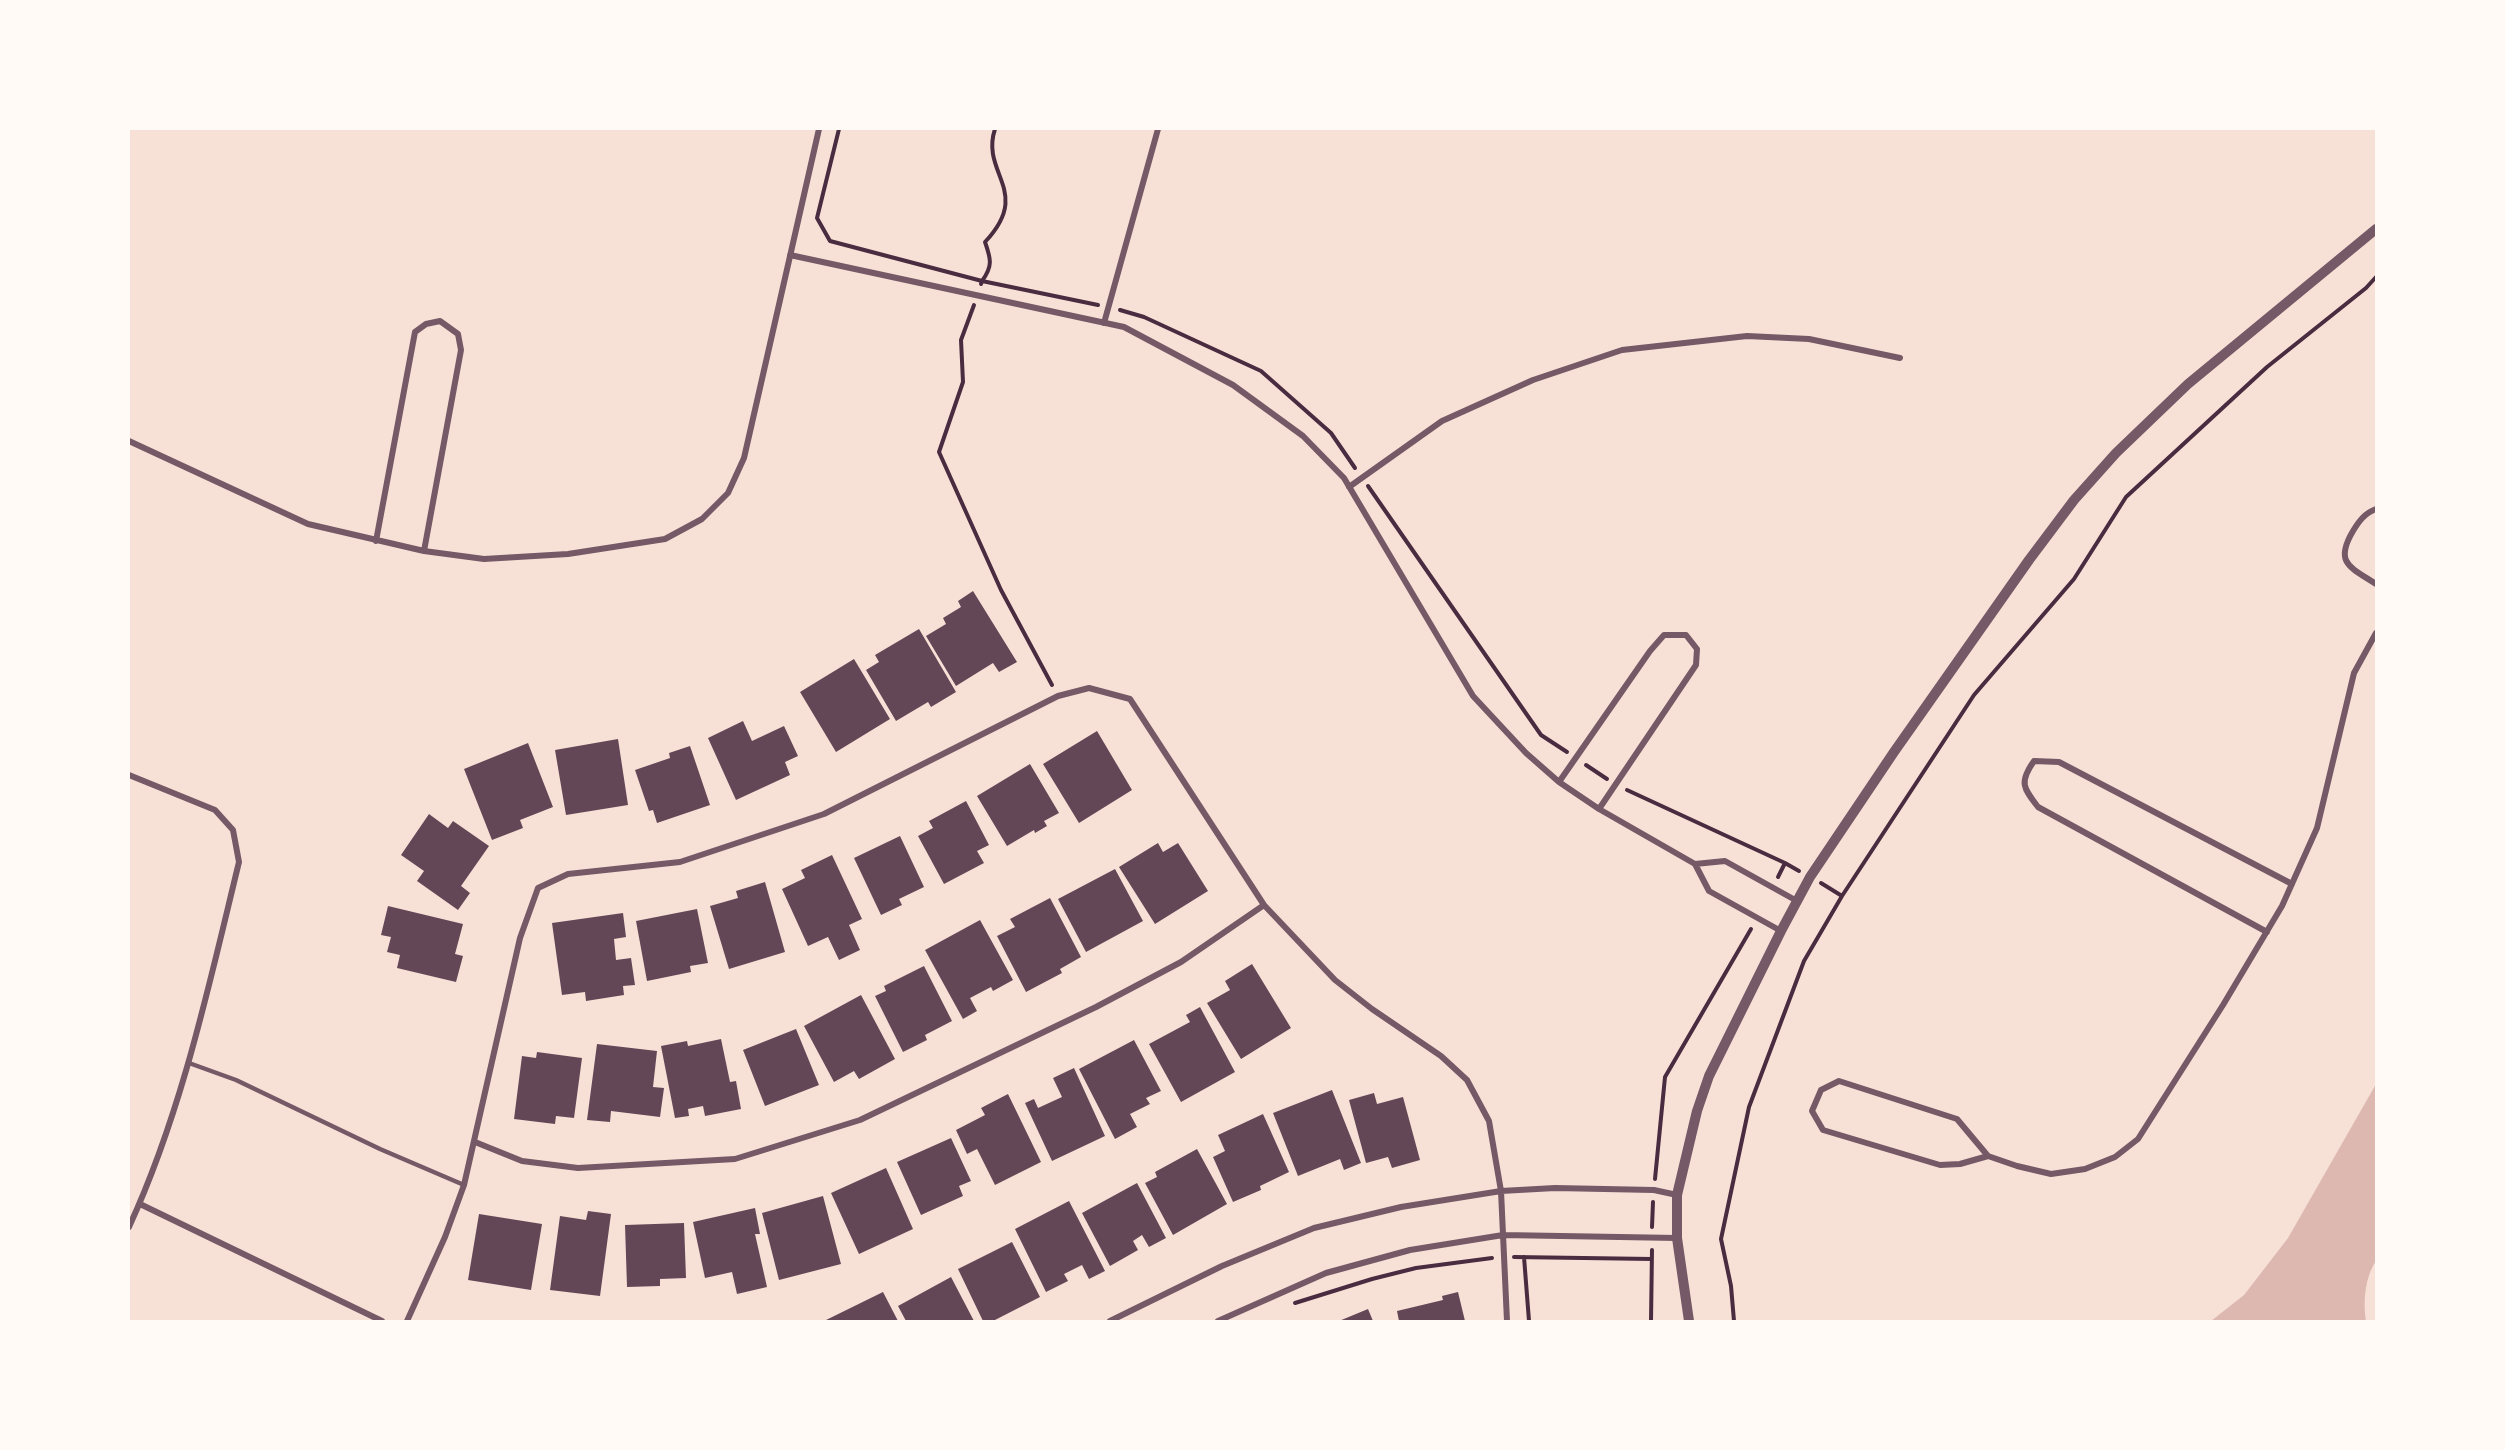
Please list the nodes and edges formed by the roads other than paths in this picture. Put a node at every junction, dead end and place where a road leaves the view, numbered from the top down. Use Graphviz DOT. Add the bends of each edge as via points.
graph roads {
  1 [pos="819,129"];
  2 [pos="1158,129"];
  3 [pos="2376,229"];
  4 [pos="790,255"];
  5 [pos="1104,323"];
  6 [pos="1900,358"];
  7 [pos="129,441"];
  8 [pos="1349,487"];
  9 [pos="2376,509"];
  10 [pos="376,541"];
  11 [pos="424,551"];
  12 [pos="2376,584"];
  13 [pos="2376,633"];
  14 [pos="129,775"];
  15 [pos="1559,782"];
  16 [pos="1599,809"];
  17 [pos="1695,864"];
  18 [pos="2292,884"];
  19 [pos="1797,901"];
  20 [pos="1264,905"];
  21 [pos="1781,930"];
  22 [pos="2267,932"];
  23 [pos="189,1063"];
  24 [pos="475,1142"];
  25 [pos="1988,1156"];
  26 [pos="464,1185"];
  27 [pos="1501,1191"];
  28 [pos="1677,1195"];
  29 [pos="140,1204"];
  30 [pos="129,1227"];
  31 [pos="1503,1235"];
  32 [pos="1677,1238"];
  33 [pos="382,1321"];
  34 [pos="407,1321"];
  35 [pos="1110,1321"];
  36 [pos="1218,1321"];
  37 [pos="1507,1321"];
  38 [pos="1689,1321"];
  1 -- 4 [label="street"];
  2 -- 5 [label="street"];
  3 -- 19 [label="street" via="2188,384 2074,500 1900,742"];
  4 -- 5 [label="street"];
  4 -- 11 [label="street" via="744,458 728,493 702,519 665,538 568,554 484,559"];
  5 -- 8 [label="street" via="1124,327 1233,385 1304,436"];
  6 -- 8 [label="street" via="1809,339 1747,336 1622,350 1533,380 1442,421"];
  7 -- 10 [label="street" via="308,524"];
  8 -- 15 [label="street" via="1473,696"];
  9 -- 12 [label="street" via="2361,518 2344,546 2344,557 2351,568"];
  10 -- 11 [label="street"];
  10 -- 11 [label="street" via="415,332 440,321 458,334 461,351"];
  13 -- 18 [label="street" via="2354,673 2317,828"];
  14 -- 23 [label="street" via="215,810 233,830 239,862"];
  15 -- 16 [label="street"];
  15 -- 16 [label="street" via="1650,651 1664,635 1686,635 1697,648 1696,665"];
  16 -- 17 [label="street"];
  17 -- 19 [label="street" via="1725,861"];
  17 -- 21 [label="street" via="1709,891"];
  18 -- 22 [label="street"];
  18 -- 22 [label="street" via="2059,762 2034,761 2025,774 2025,791 2038,807"];
  19 -- 21 [label="street"];
  20 -- 24 [label="street" via="1181,962 1096,1007 860,1119 815,1136 735,1159 578,1168 522,1161"];
  20 -- 24 [label="street" via="1130,699 1089,688 1058,696 824,814 680,862 568,874 538,888 520,938"];
  20 -- 27 [label="street" via="1335,980 1441,1056 1467,1080 1489,1121"];
  21 -- 28 [label="street" via="1709,1076 1696,1111"];
  22 -- 25 [label="street" via="2138,1139 2115,1157 2085,1169 2051,1174"];
  23 -- 26 [label="lane" via="236,1080"];
  23 -- 29 [label="street"];
  24 -- 26 [label="street"];
  25 -- 25 [label="street" via="1957,1119 1839,1081 1821,1090 1812,1111 1823,1130 1940,1165"];
  26 -- 34 [label="street"];
  27 -- 28 [label="street" via="1654,1190"];
  27 -- 31 [label="street"];
  27 -- 35 [label="street" via="1401,1207 1314,1228 1222,1266"];
  28 -- 32 [label="street"];
  29 -- 30 [label="street"];
  29 -- 33 [label="street"];
  31 -- 32 [label="street"];
  31 -- 36 [label="street" via="1410,1250 1326,1274"];
  31 -- 37 [label="street"];
  32 -- 38 [label="street"];
}
